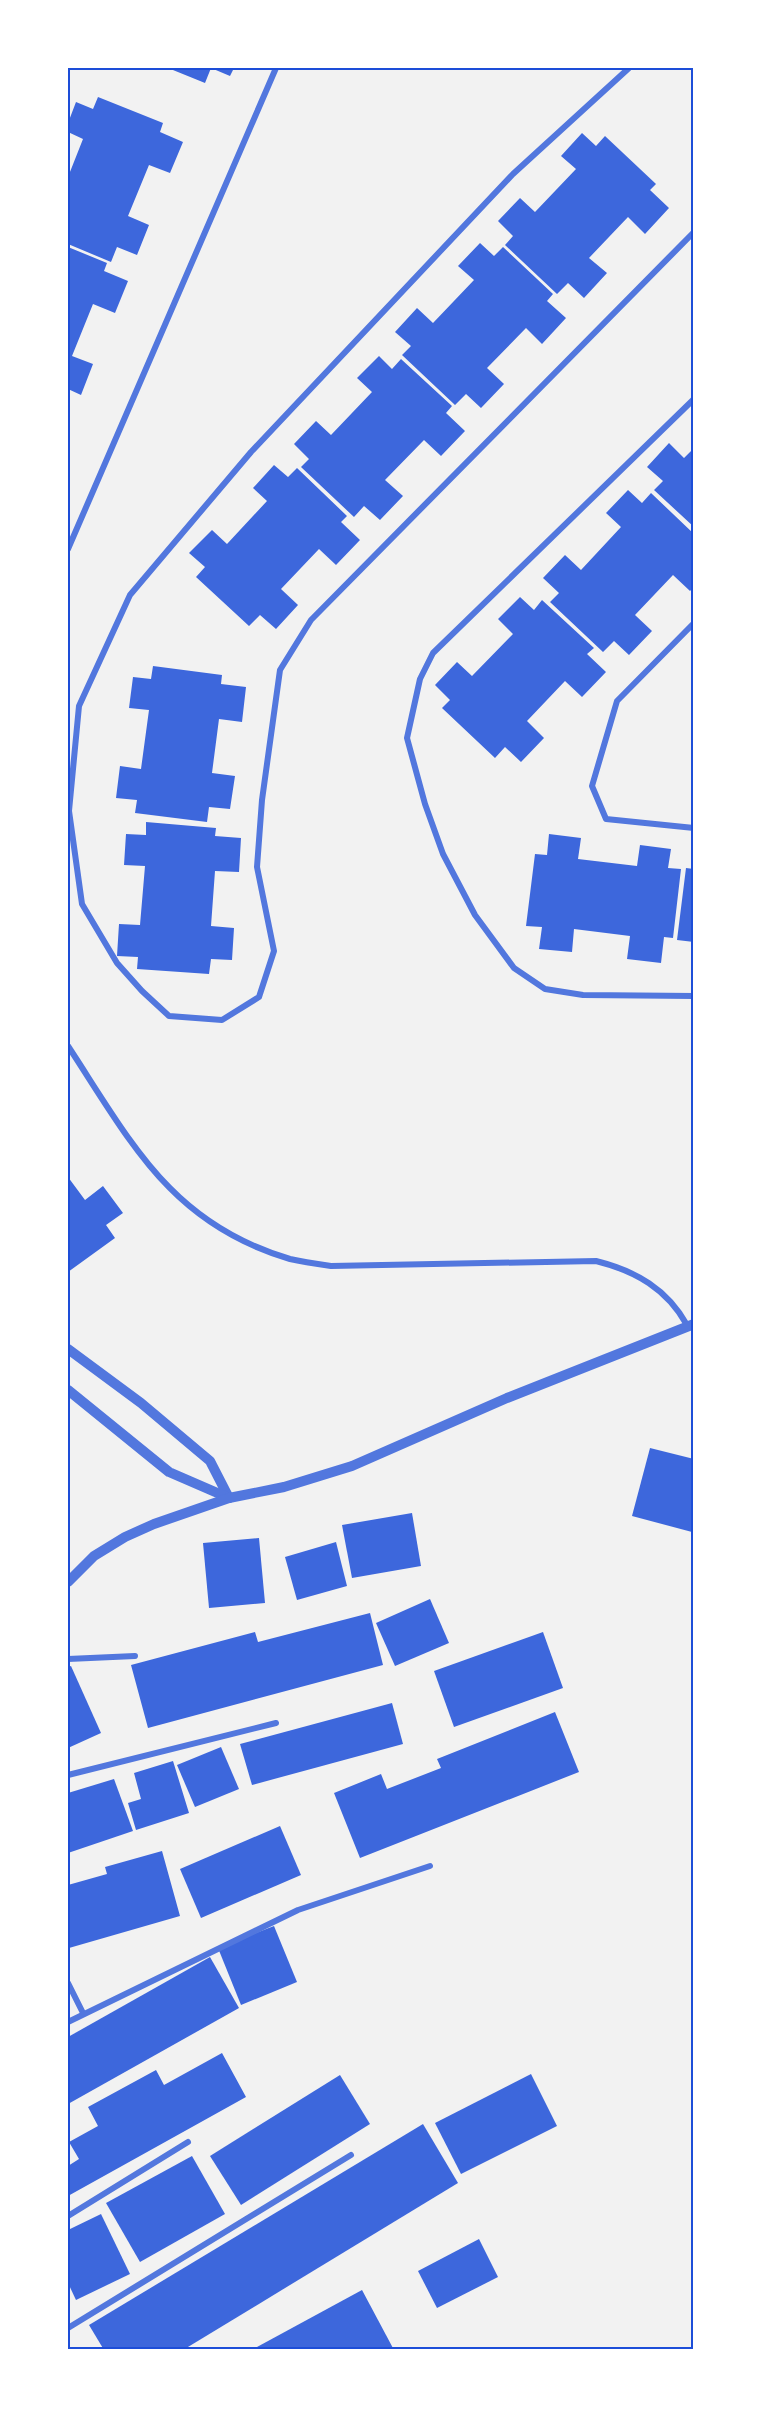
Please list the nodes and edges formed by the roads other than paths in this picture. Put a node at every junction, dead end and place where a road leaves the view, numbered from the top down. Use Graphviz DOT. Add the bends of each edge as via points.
graph roads {
  1 [pos="276,68"];
  2 [pos="629,68"];
  3 [pos="693,232"];
  4 [pos="693,399"];
  5 [pos="68,549"];
  6 [pos="693,623"];
  7 [pos="693,828"];
  8 [pos="693,996"];
  9 [pos="68,1046"];
  10 [pos="690,1324"];
  11 [pos="68,1349"];
  12 [pos="68,1390"];
  13 [pos="229,1498"];
  14 [pos="68,1581"];
  15 [pos="135,1656"];
  16 [pos="68,1659"];
  17 [pos="276,1723"];
  18 [pos="68,1775"];
  19 [pos="430,1866"];
  20 [pos="68,1983"];
  21 [pos="83,2013"];
  22 [pos="68,2022"];
  23 [pos="188,2142"];
  24 [pos="351,2155"];
  25 [pos="68,2216"];
  26 [pos="68,2328"];
  1 -- 5 [label="street"];
  2 -- 3 [label="street" via="513,174 251,452 130,595 79,706 69,812 82,904 117,963 169,1016 222,1020 259,997 274,951 256,867 262,800 280,670 311,621"];
  4 -- 8 [label="street" via="433,653 420,679 407,738 443,854 475,915 514,968 545,989 583,995"];
  6 -- 7 [label="street" via="617,701 592,786 606,819"];
  9 -- 10 [label="street" via="159,1179 204,1218 254,1246 292,1259 331,1266 596,1261 642,1277 662,1292"];
  10 -- 13 [label="street" via="352,1466 284,1487"];
  11 -- 13 [label="street" via="210,1461"];
  12 -- 13 [label="street" via="169,1472"];
  13 -- 14 [label="street" via="124,1537 94,1556"];
  15 -- 16 [label="street"];
  17 -- 18 [label="street"];
  19 -- 21 [label="street" via="298,1910"];
  20 -- 21 [label="street"];
  21 -- 22 [label="street"];
  23 -- 25 [label="street"];
  24 -- 26 [label="street"];
}
